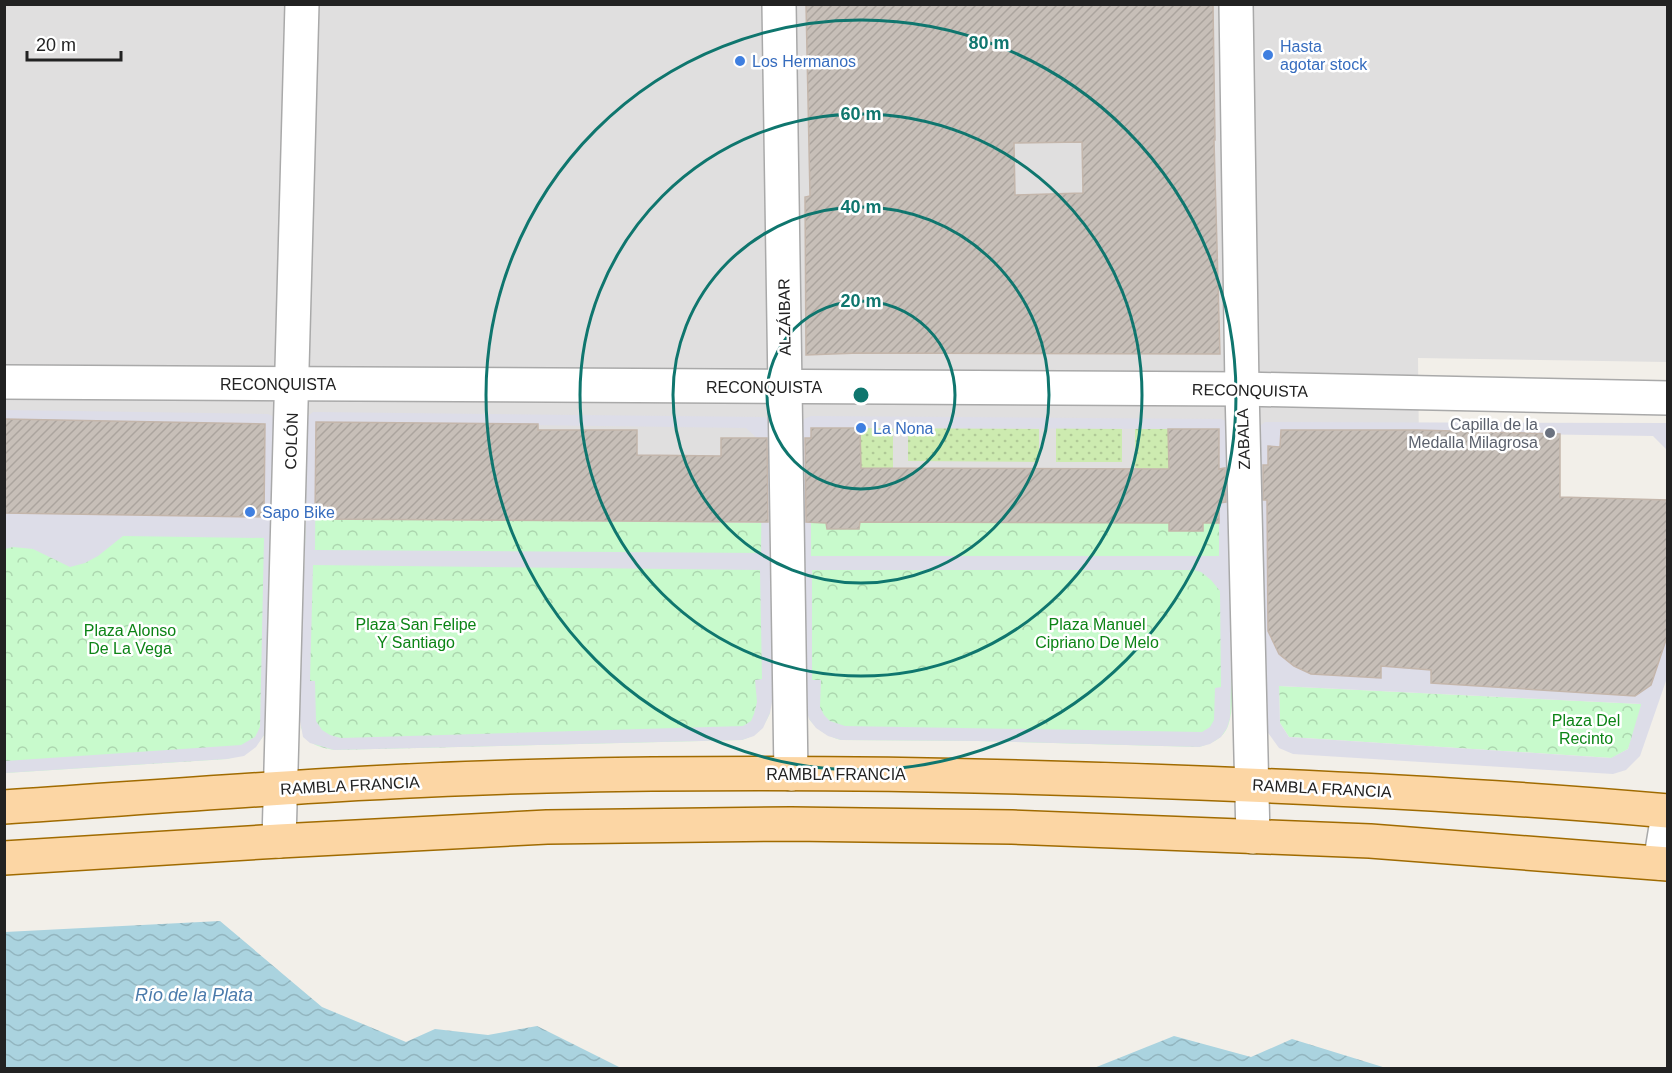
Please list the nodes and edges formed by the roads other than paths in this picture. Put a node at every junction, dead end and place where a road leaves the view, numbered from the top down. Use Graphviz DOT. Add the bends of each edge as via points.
graph roads {
  1 [pos="302,4"];
  2 [pos="778,4"];
  3 [pos="1236,4"];
  4 [pos="4,382"];
  5 [pos="293,384"];
  6 [pos="785,388"];
  7 [pos="1242,389"];
  8 [pos="1668,398"];
  9 [pos="791,774"];
  10 [pos="1253,785"];
  11 [pos="279,789"];
  12 [pos="4,807"];
  13 [pos="1668,813"];
  14 [pos="1253,837"];
  15 [pos="279,841"];
  16 [pos="4,858"];
  17 [pos="1664,863"];
  1 -- 5 [label="street, COLÓN"];
  2 -- 6 [label="street, ALZÁIBAR"];
  3 -- 7 [label="street, ZABALA"];
  4 -- 5 [label="street, RECONQUISTA"];
  5 -- 6 [label="street, RECONQUISTA"];
  5 -- 11 [label="street, COLÓN"];
  6 -- 7 [label="street, RECONQUISTA"];
  6 -- 9 [label="street, ALZÁIBAR"];
  7 -- 8 [label="street, RECONQUISTA"];
  7 -- 10 [label="street, ZABALA"];
  9 -- 10 [label="main road, RAMBLA FRANCIA" via="1023,776"];
  9 -- 11 [label="main road, RAMBLA FRANCIA" via="544,776"];
  10 -- 13 [label="main road, RAMBLA FRANCIA" via="1478,797"];
  10 -- 14 [label="street, ZABALA"];
  11 -- 12 [label="main road, RAMBLA FRANCIA"];
  11 -- 15 [label="street, COLÓN"];
  13 -- 17 [label="street"];
  14 -- 15 [label="main road" via="1012,827 791,824 547,827"];
  14 -- 17 [label="main road" via="1370,841"];
  15 -- 16 [label="main road"];
}
